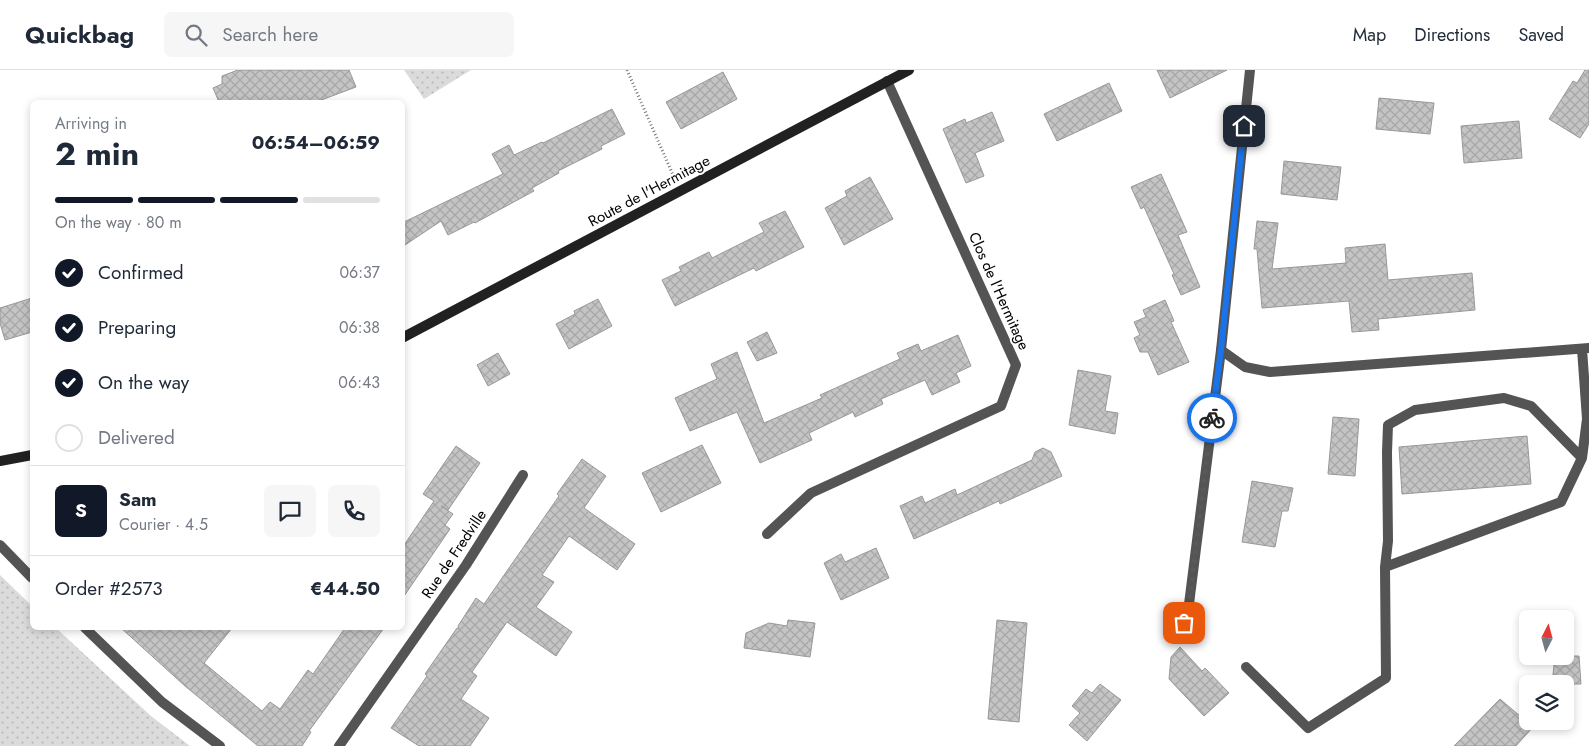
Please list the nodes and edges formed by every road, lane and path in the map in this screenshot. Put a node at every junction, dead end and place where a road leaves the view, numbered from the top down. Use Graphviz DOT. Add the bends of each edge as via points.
graph roads {
  1 [pos="628,70"];
  2 [pos="909,70"];
  3 [pos="1250,70"];
  4 [pos="887,82"];
  5 [pos="680,191"];
  6 [pos="405,336"];
  7 [pos="1585,349"];
  8 [pos="1221,350"];
  9 [pos="30,455"];
  10 [pos="1582,458"];
  11 [pos="0,461"];
  12 [pos="523,475"];
  13 [pos="767,534"];
  14 [pos="0,545"];
  15 [pos="1385,567"];
  16 [pos="30,576"];
  17 [pos="86,630"];
  18 [pos="1175,634"];
  19 [pos="1246,667"];
  20 [pos="220,746"];
  21 [pos="339,746"];
  1 -- 5 [label="path"];
  2 -- 4 [label="street, Route de l'Hermitage"];
  3 -- 8 [label="street"];
  4 -- 5 [label="street, Route de l'Hermitage"];
  4 -- 13 [label="street, Clos de l'Hermitage" via="1016,365 1001,406 811,493"];
  5 -- 6 [label="street, Route de l'Hermitage"];
  7 -- 8 [label="street" via="1270,372 1245,367"];
  7 -- 10 [label="street" via="1587,419"];
  8 -- 18 [label="street" via="1188,612"];
  9 -- 11 [label="street"];
  10 -- 15 [label="street" via="1561,502"];
  10 -- 15 [label="street" via="1531,406 1504,398 1415,410 1388,425"];
  12 -- 21 [label="street, Rue de Fredville" via="466,565"];
  14 -- 16 [label="street"];
  15 -- 19 [label="street" via="1386,678 1308,728"];
  17 -- 20 [label="street" via="162,702"];
}
